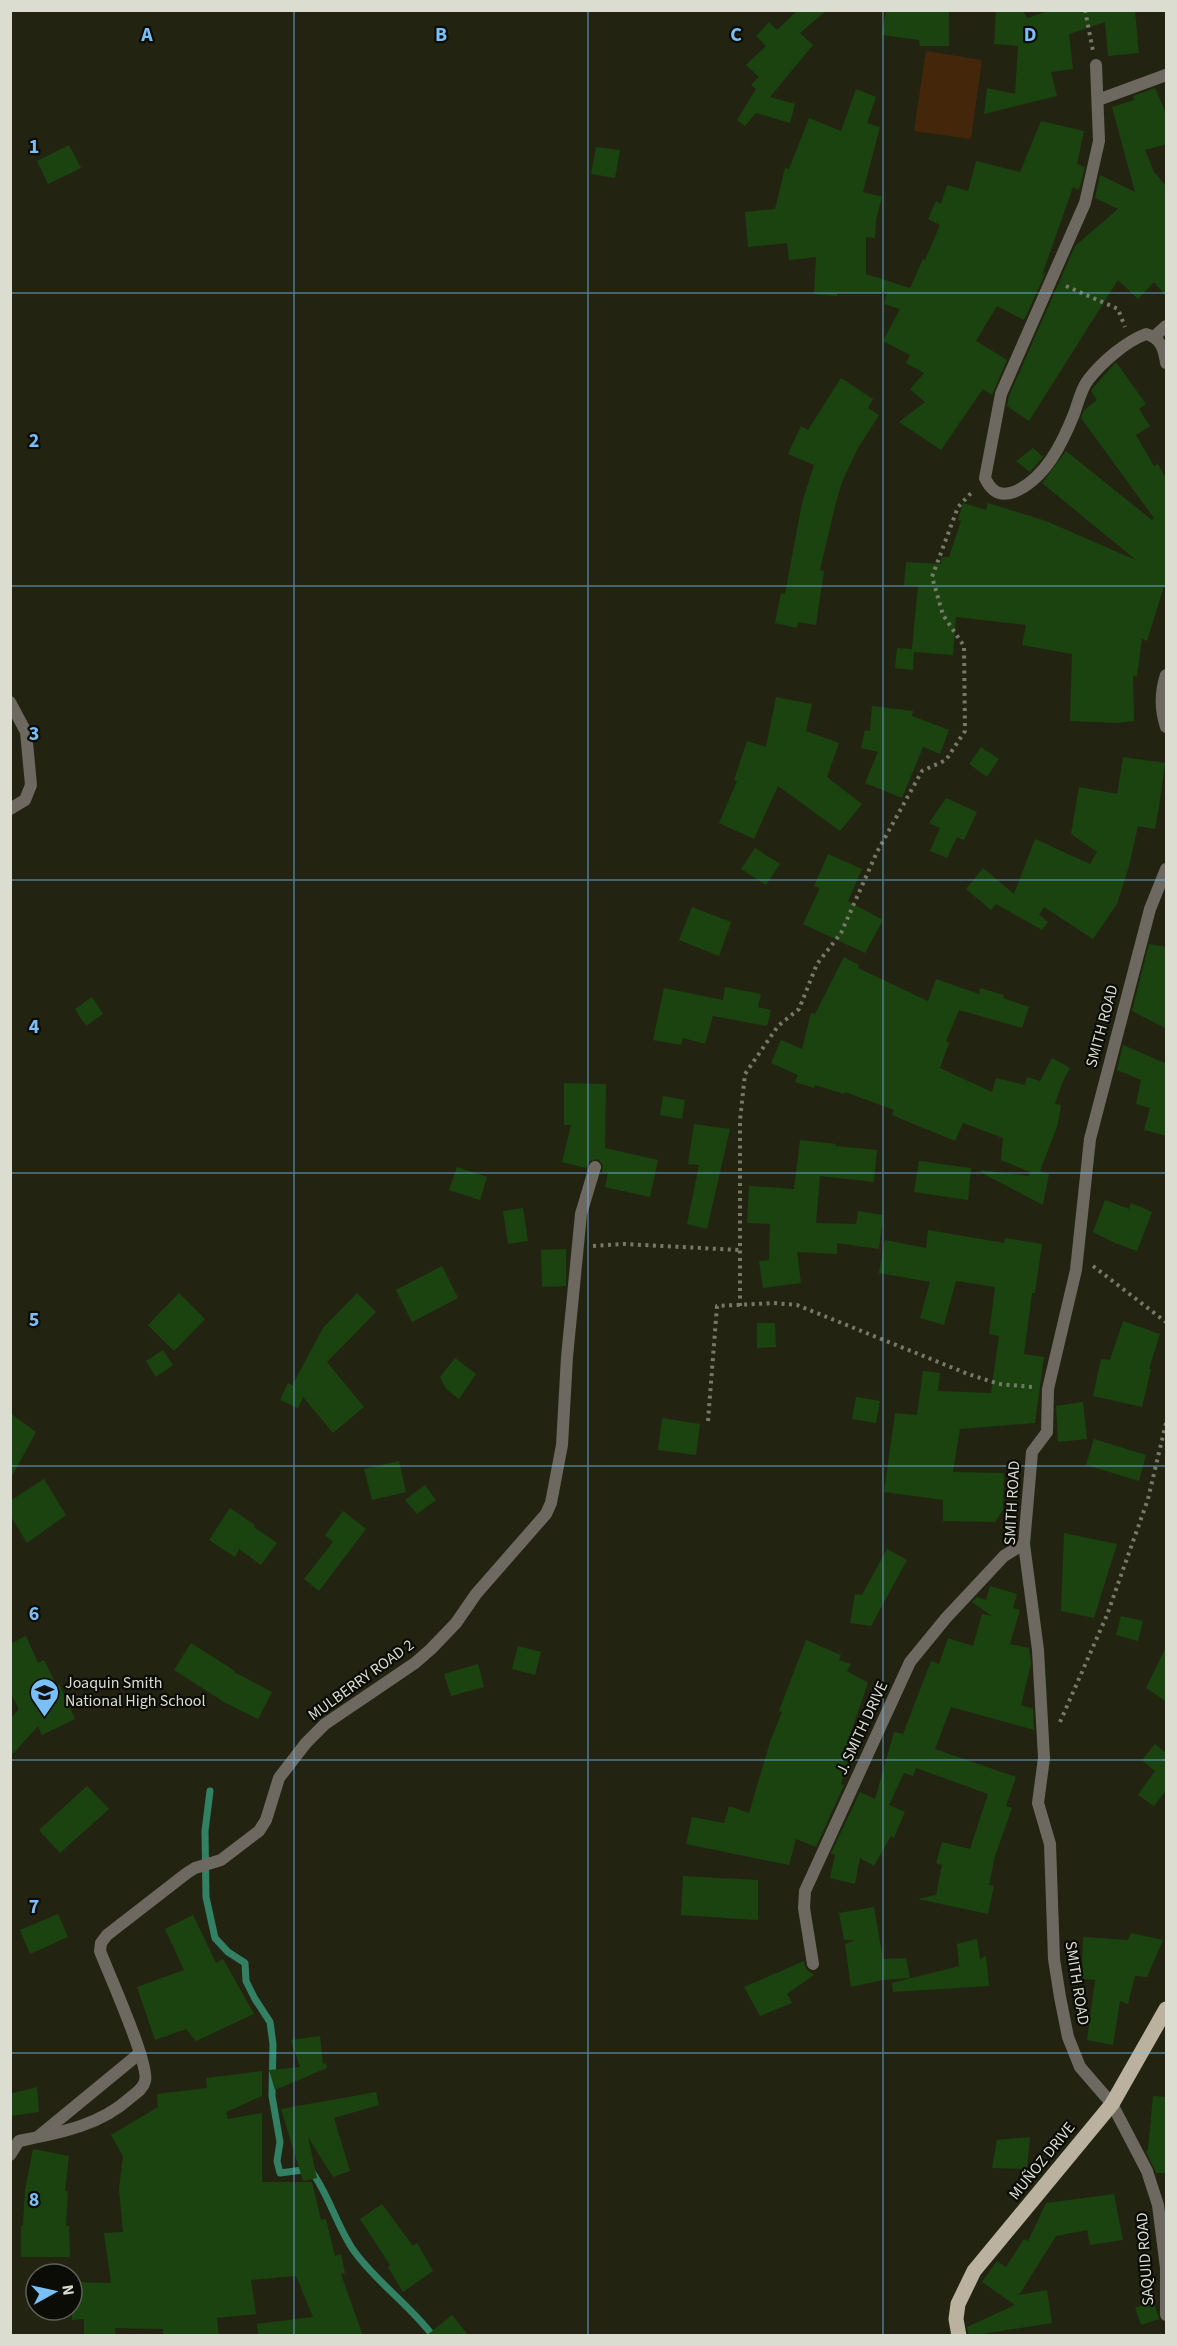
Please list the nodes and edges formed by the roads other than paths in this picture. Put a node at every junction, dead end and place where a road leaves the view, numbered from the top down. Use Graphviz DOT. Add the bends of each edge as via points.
graph roads {
  1 [pos="1096,65"];
  2 [pos="1167,75"];
  3 [pos="1098,100"];
  4 [pos="1167,326"];
  5 [pos="1155,336"];
  6 [pos="1167,363"];
  7 [pos="1167,675"];
  8 [pos="10,702"];
  9 [pos="1167,727"];
  10 [pos="10,809"];
  11 [pos="1167,869"];
  12 [pos="595,1167"];
  13 [pos="1024,1544"];
  14 [pos="813,1964"];
  15 [pos="1167,2009"];
  16 [pos="140,2054"];
  17 [pos="1112,2104"];
  18 [pos="37,2138"];
  19 [pos="10,2155"];
  20 [pos="1167,2314"];
  21 [pos="960,2336"];
  1 -- 3 [label="street"];
  2 -- 3 [label="street"];
  3 -- 5 [label="street" via="1099,141 1085,203 1001,394 985,478 990,488 1006,495 1027,487 1054,454 1087,381 1131,343 1146,334"];
  4 -- 5 [label="street"];
  5 -- 6 [label="street"];
  7 -- 9 [label="street" via="1161,699"];
  8 -- 10 [label="street" via="26,732 31,784 25,800"];
  11 -- 13 [label="street, SMITH ROAD" via="1150,909 1090,1139 1078,1255 1048,1389 1047,1432 1032,1452"];
  12 -- 16 [label="street, MULBERRY ROAD 2" via="581,1214 562,1445 546,1514 431,1648 325,1724 306,1743 279,1778 266,1820 248,1842 221,1860 195,1868 107,1935 100,1951"];
  13 -- 14 [label="street, J. SMITH DRIVE" via="1004,1556 910,1662 805,1892"];
  13 -- 17 [label="street, SMITH ROAD" via="1038,1650 1044,1758 1038,1803 1050,1844 1054,1959 1068,2037 1080,2067"];
  15 -- 17 [label="main road, MUÑOZ DRIVE"];
  16 -- 18 [label="street, MULBERRY ROAD 2"];
  16 -- 18 [label="street, MULBERRY ROAD 2" via="145,2081 122,2105 81,2127"];
  17 -- 20 [label="street, SAQUID ROAD" via="1147,2171 1158,2205"];
  17 -- 21 [label="main road, MUÑOZ DRIVE" via="975,2271 958,2304"];
  18 -- 19 [label="street, MULBERRY ROAD 2" via="20,2141"];
}
